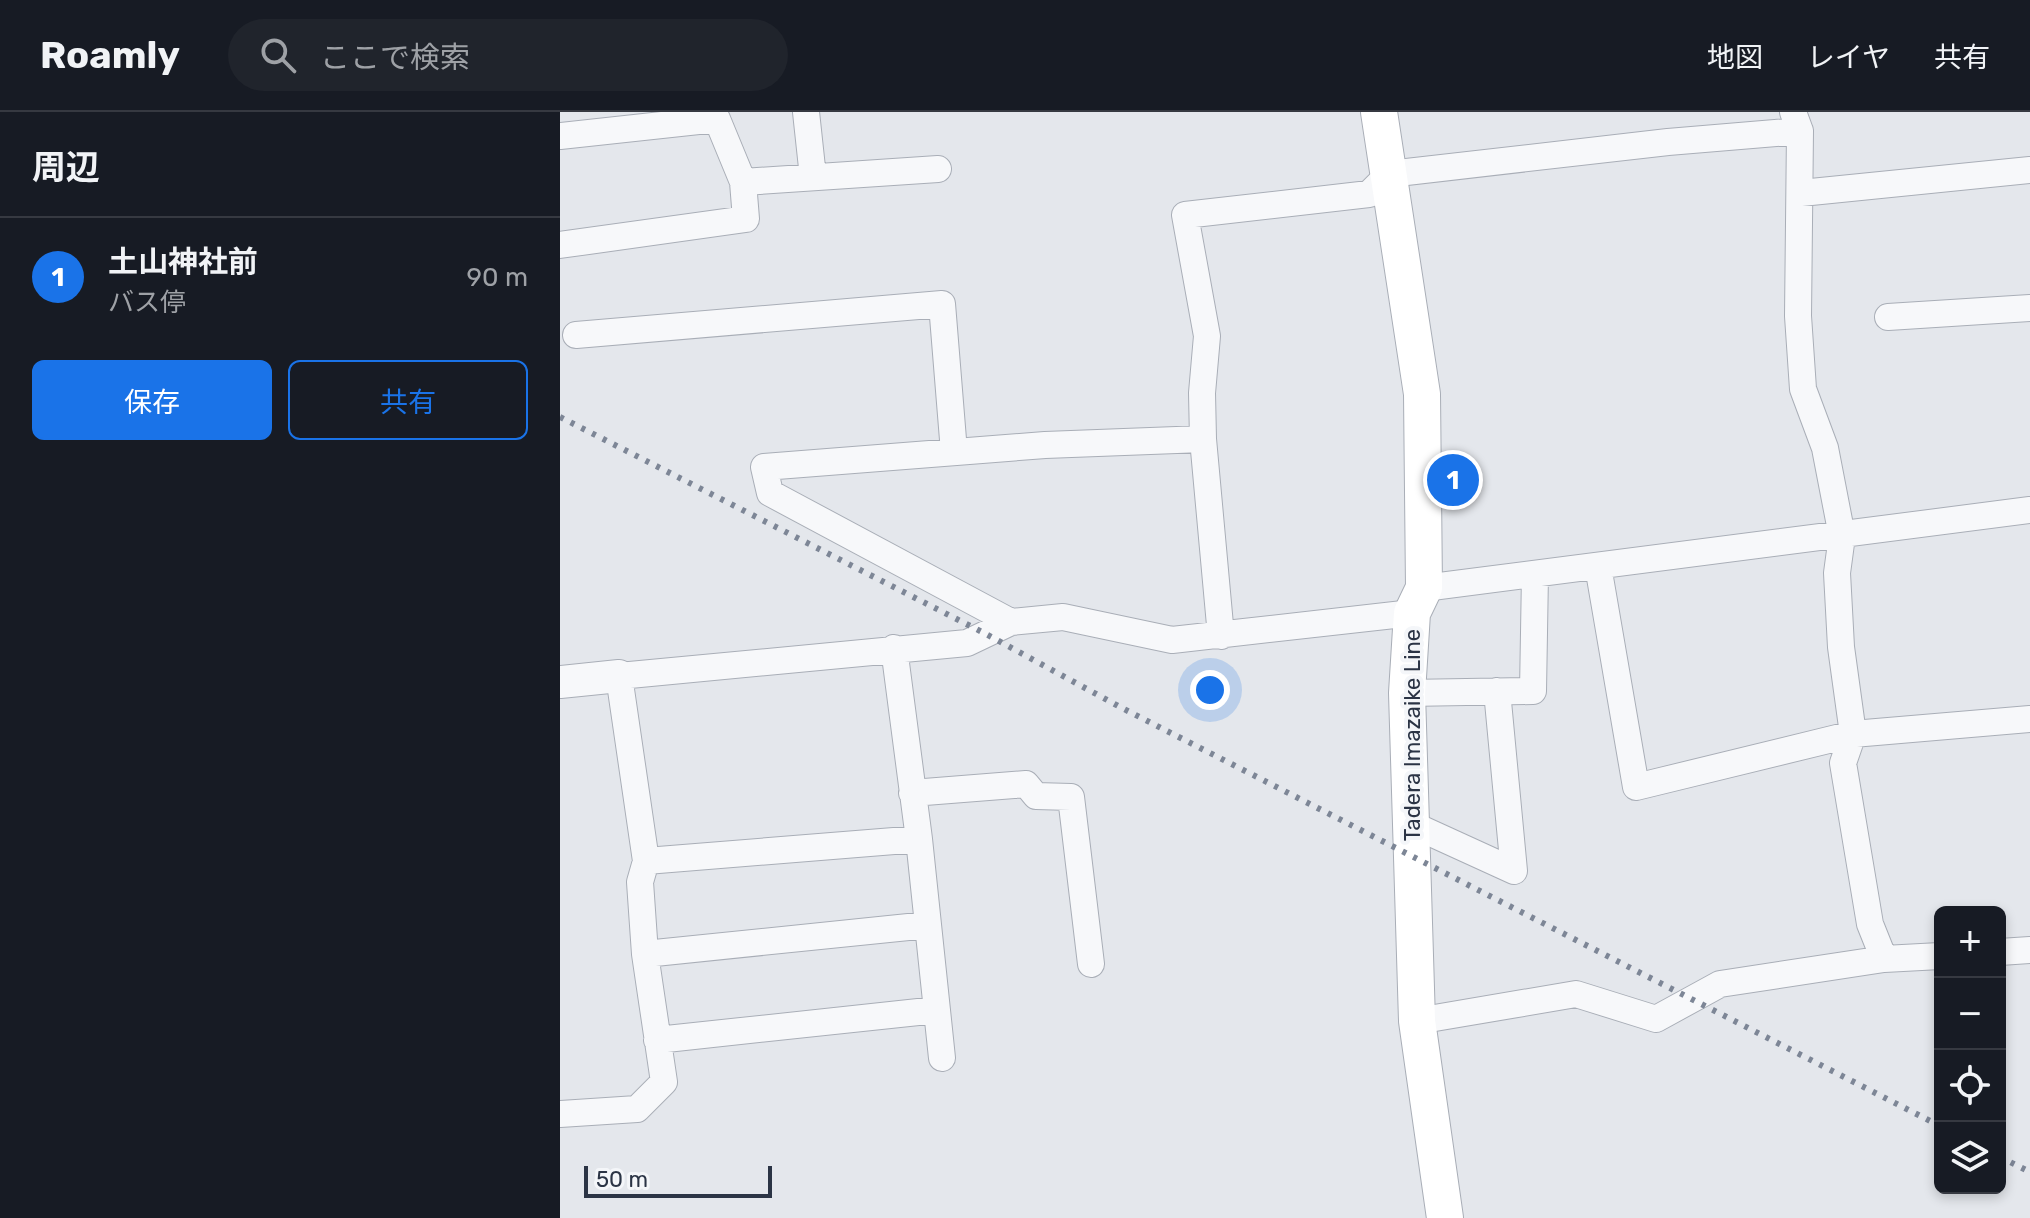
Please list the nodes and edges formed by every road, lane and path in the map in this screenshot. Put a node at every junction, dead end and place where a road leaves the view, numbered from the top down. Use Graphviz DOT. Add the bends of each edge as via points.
graph roads {
  1 [pos="806,112"];
  2 [pos="1379,112"];
  3 [pos="1796,122"];
  4 [pos="560,136"];
  5 [pos="938,169"];
  6 [pos="2030,170"];
  7 [pos="1389,174"];
  8 [pos="813,177"];
  9 [pos="743,182"];
  10 [pos="1801,193"];
  11 [pos="560,245"];
  12 [pos="2030,308"];
  13 [pos="1888,317"];
  14 [pos="576,335"];
  15 [pos="1203,439"];
  16 [pos="954,452"];
  17 [pos="2030,510"];
  18 [pos="1842,536"];
  19 [pos="1598,566"];
  20 [pos="1535,574"];
  21 [pos="1418,601"];
  22 [pos="1011,622"];
  23 [pos="1221,636"];
  24 [pos="894,648"];
  25 [pos="619,676"];
  26 [pos="560,682"];
  27 [pos="1497,691"];
  28 [pos="1407,693"];
  29 [pos="2030,719"];
  30 [pos="1853,734"];
  31 [pos="912,793"];
  32 [pos="1411,824"];
  33 [pos="919,839"];
  34 [pos="646,861"];
  35 [pos="928,925"];
  36 [pos="2030,950"];
  37 [pos="2006,952"];
  38 [pos="645,954"];
  39 [pos="1934,956"];
  40 [pos="1884,959"];
  41 [pos="1091,964"];
  42 [pos="937,1010"];
  43 [pos="1417,1021"];
  44 [pos="657,1040"];
  45 [pos="942,1058"];
  46 [pos="560,1114"];
  47 [pos="1445,1218"];
  1 -- 8 [label="street"];
  2 -- 7 [label="main road, Tadera Imazaike Line"];
  3 -- 7 [label="street"];
  3 -- 10 [label="street"];
  4 -- 9 [label="street" via="717,119"];
  5 -- 8 [label="street"];
  6 -- 10 [label="street"];
  7 -- 15 [label="street" via="1369,194 1185,215 1207,336"];
  7 -- 21 [label="main road, Tadera Imazaike Line" via="1422,394"];
  8 -- 9 [label="street"];
  9 -- 11 [label="street" via="746,219"];
  10 -- 18 [label="street" via="1798,316 1803,389 1825,448"];
  12 -- 13 [label="street"];
  14 -- 16 [label="street" via="942,304"];
  15 -- 16 [label="street"];
  15 -- 23 [label="street"];
  16 -- 22 [label="street" via="764,467 770,493"];
  17 -- 18 [label="street"];
  18 -- 19 [label="street"];
  18 -- 30 [label="street" via="1837,573 1841,647"];
  19 -- 20 [label="street"];
  19 -- 30 [label="street" via="1636,787"];
  20 -- 21 [label="street"];
  20 -- 27 [label="street" via="1533,691"];
  21 -- 23 [label="street"];
  21 -- 28 [label="main road, Tadera Imazaike Line"];
  22 -- 23 [label="street" via="1063,617 1172,640"];
  22 -- 24 [label="street" via="967,643"];
  24 -- 25 [label="street"];
  24 -- 31 [label="street"];
  25 -- 26 [label="street"];
  25 -- 34 [label="street"];
  27 -- 28 [label="street"];
  27 -- 32 [label="street" via="1514,871"];
  28 -- 32 [label="main road, Tadera Imazaike Line"];
  29 -- 30 [label="street"];
  30 -- 40 [label="street" via="1843,763 1870,924"];
  31 -- 33 [label="street"];
  31 -- 41 [label="street" via="1026,784 1036,796 1071,797"];
  32 -- 43 [label="main road, Tadera Imazaike Line"];
  33 -- 34 [label="street"];
  33 -- 35 [label="street"];
  34 -- 38 [label="street" via="640,882"];
  35 -- 38 [label="street"];
  35 -- 42 [label="street"];
  36 -- 37 [label="street"];
  38 -- 44 [label="street"];
  39 -- 40 [label="street"];
  40 -- 43 [label="street" via="1720,984 1656,1019 1576,994"];
  42 -- 44 [label="street"];
  42 -- 45 [label="street"];
  43 -- 47 [label="main road, Tadera Imazaike Line"];
  44 -- 46 [label="street" via="664,1082 637,1109"];
}
